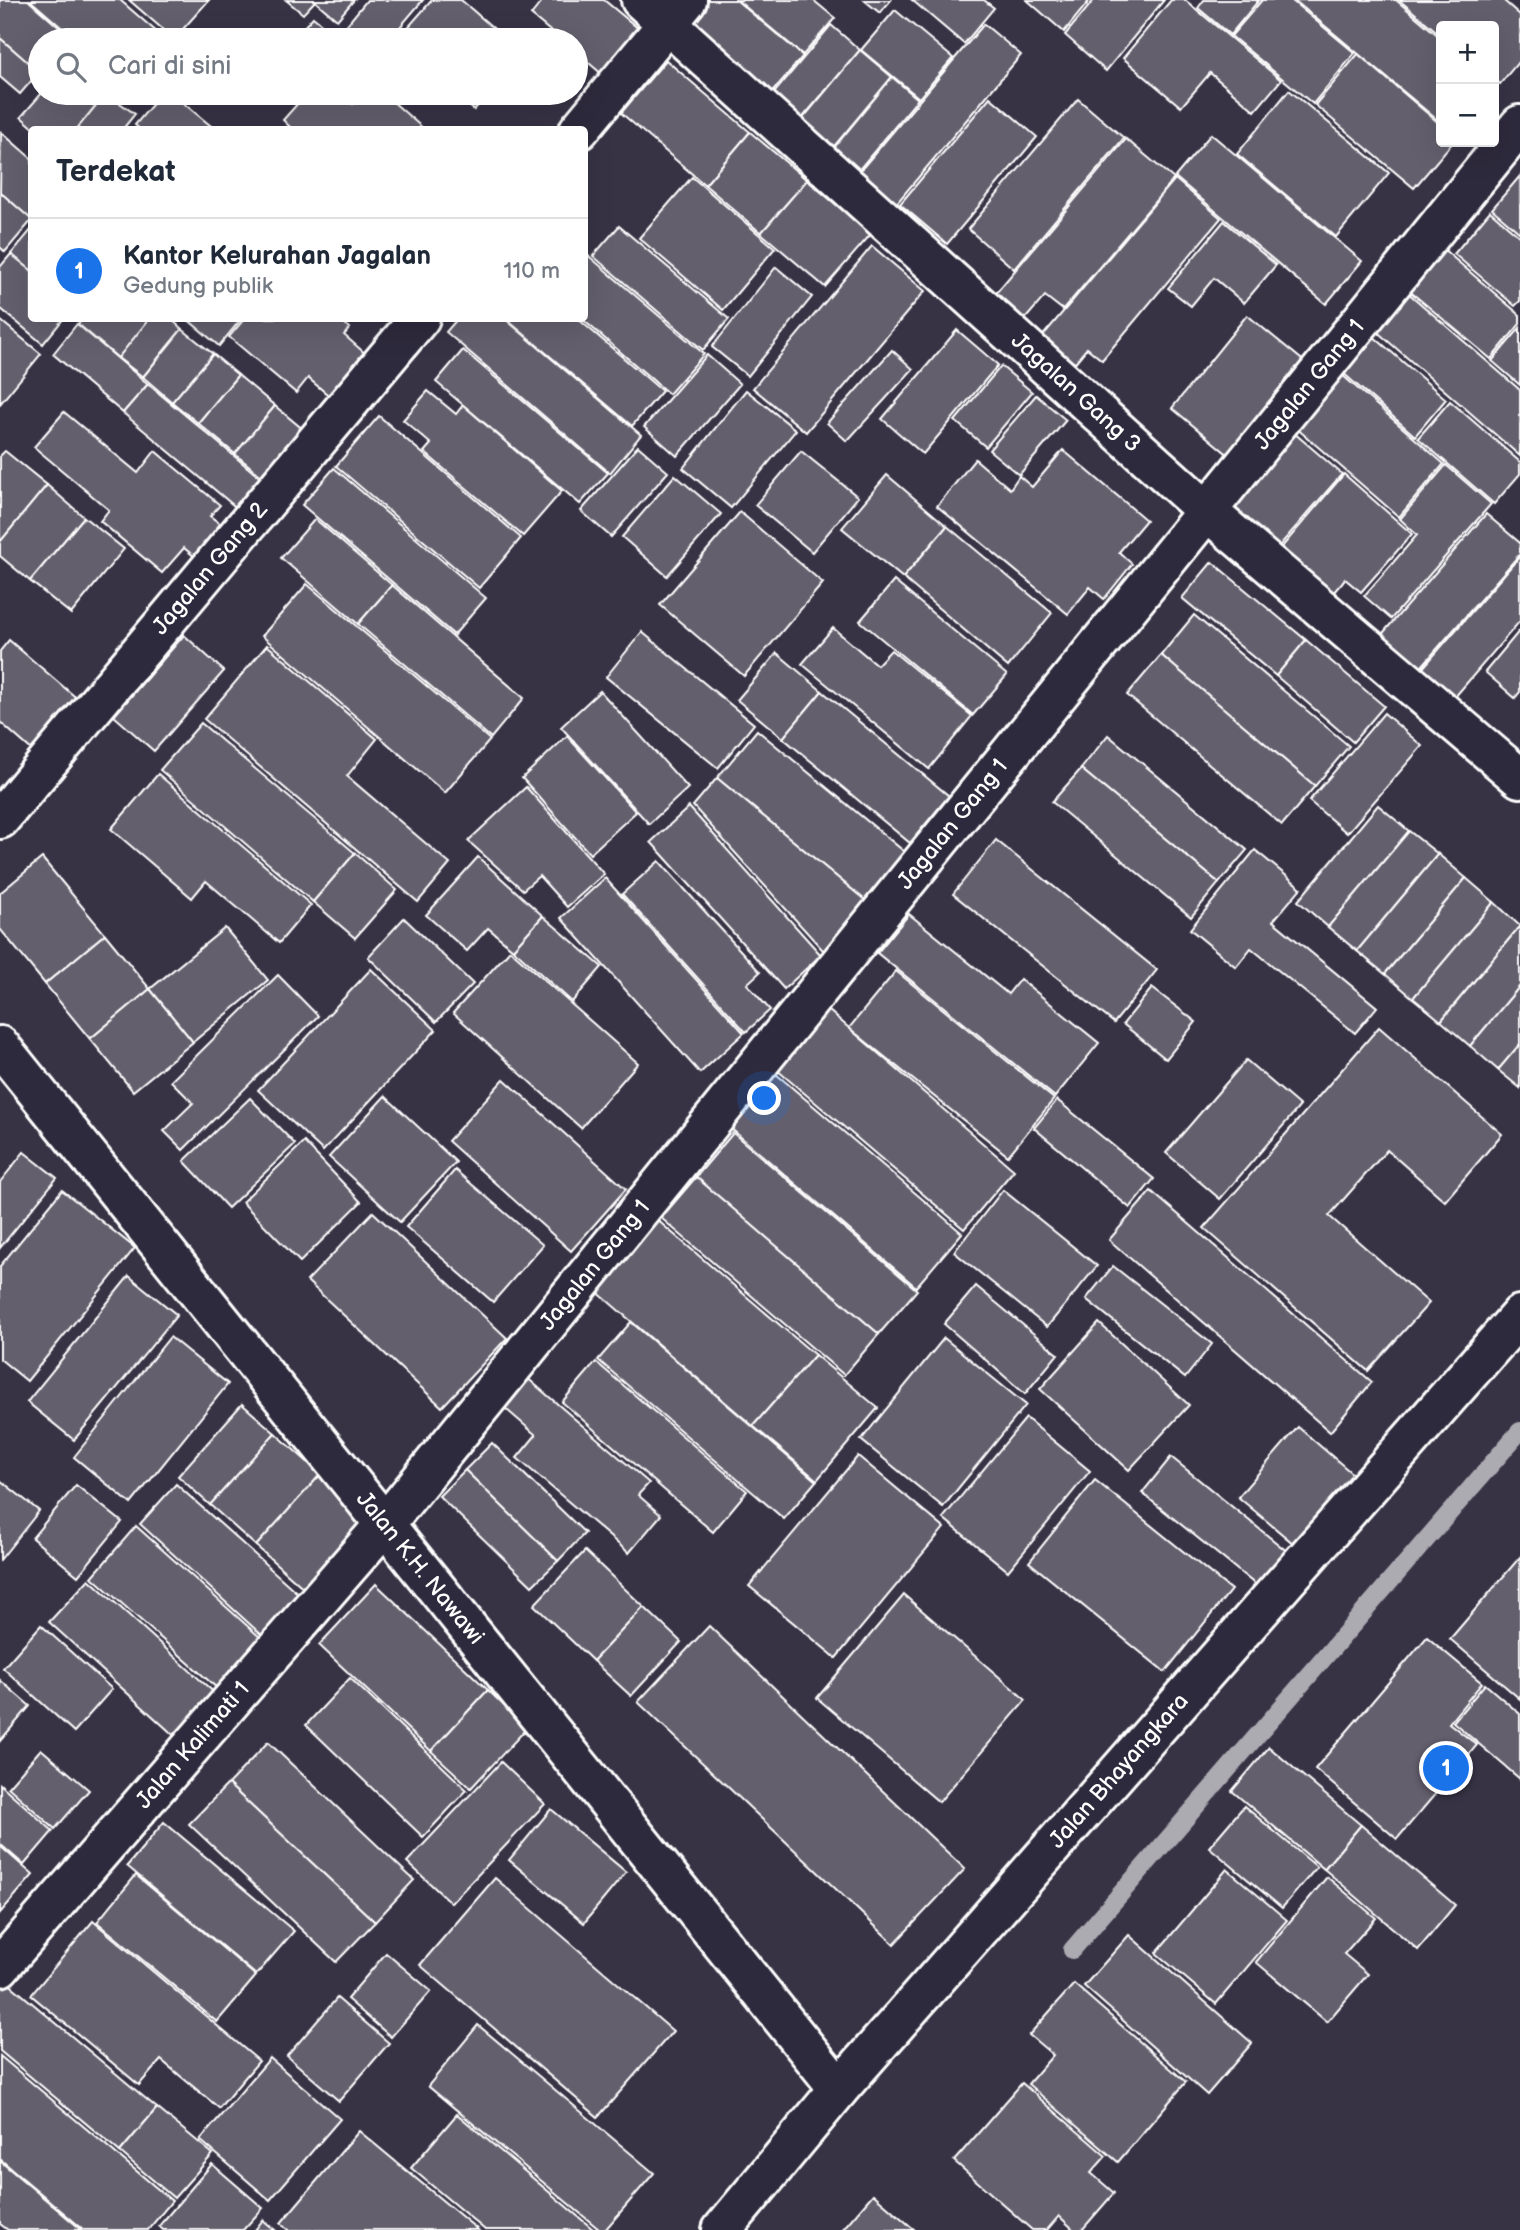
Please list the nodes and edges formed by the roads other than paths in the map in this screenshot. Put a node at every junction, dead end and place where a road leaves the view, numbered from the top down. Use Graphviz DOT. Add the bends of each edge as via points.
graph roads {
  1 [pos="665,8"];
  2 [pos="1520,125"];
  3 [pos="582,126"];
  4 [pos="417,322"];
  5 [pos="1208,512"];
  6 [pos="1520,778"];
  7 [pos="0,820"];
  8 [pos="0,1046"];
  9 [pos="1520,1315"];
  10 [pos="386,1524"];
  11 [pos="0,1967"];
  12 [pos="839,2089"];
  13 [pos="722,2230"];
  1 -- 3 [label="street"];
  1 -- 5 [label="street, Jagalan Gang 3"];
  2 -- 5 [label="street, Jagalan Gang 1"];
  4 -- 7 [label="street, Jagalan Gang 2"];
  5 -- 6 [label="street, Jagalan Gang 3"];
  5 -- 10 [label="street, Jagalan Gang 1"];
  8 -- 10 [label="street, Jalan K.H. Nawawi"];
  9 -- 12 [label="street, Jalan Bhayangkara"];
  10 -- 11 [label="street, Jalan Kalimati 1"];
  10 -- 12 [label="street, Jalan K.H. Nawawi"];
  12 -- 13 [label="street, Jalan Bhayangkara"];
}
